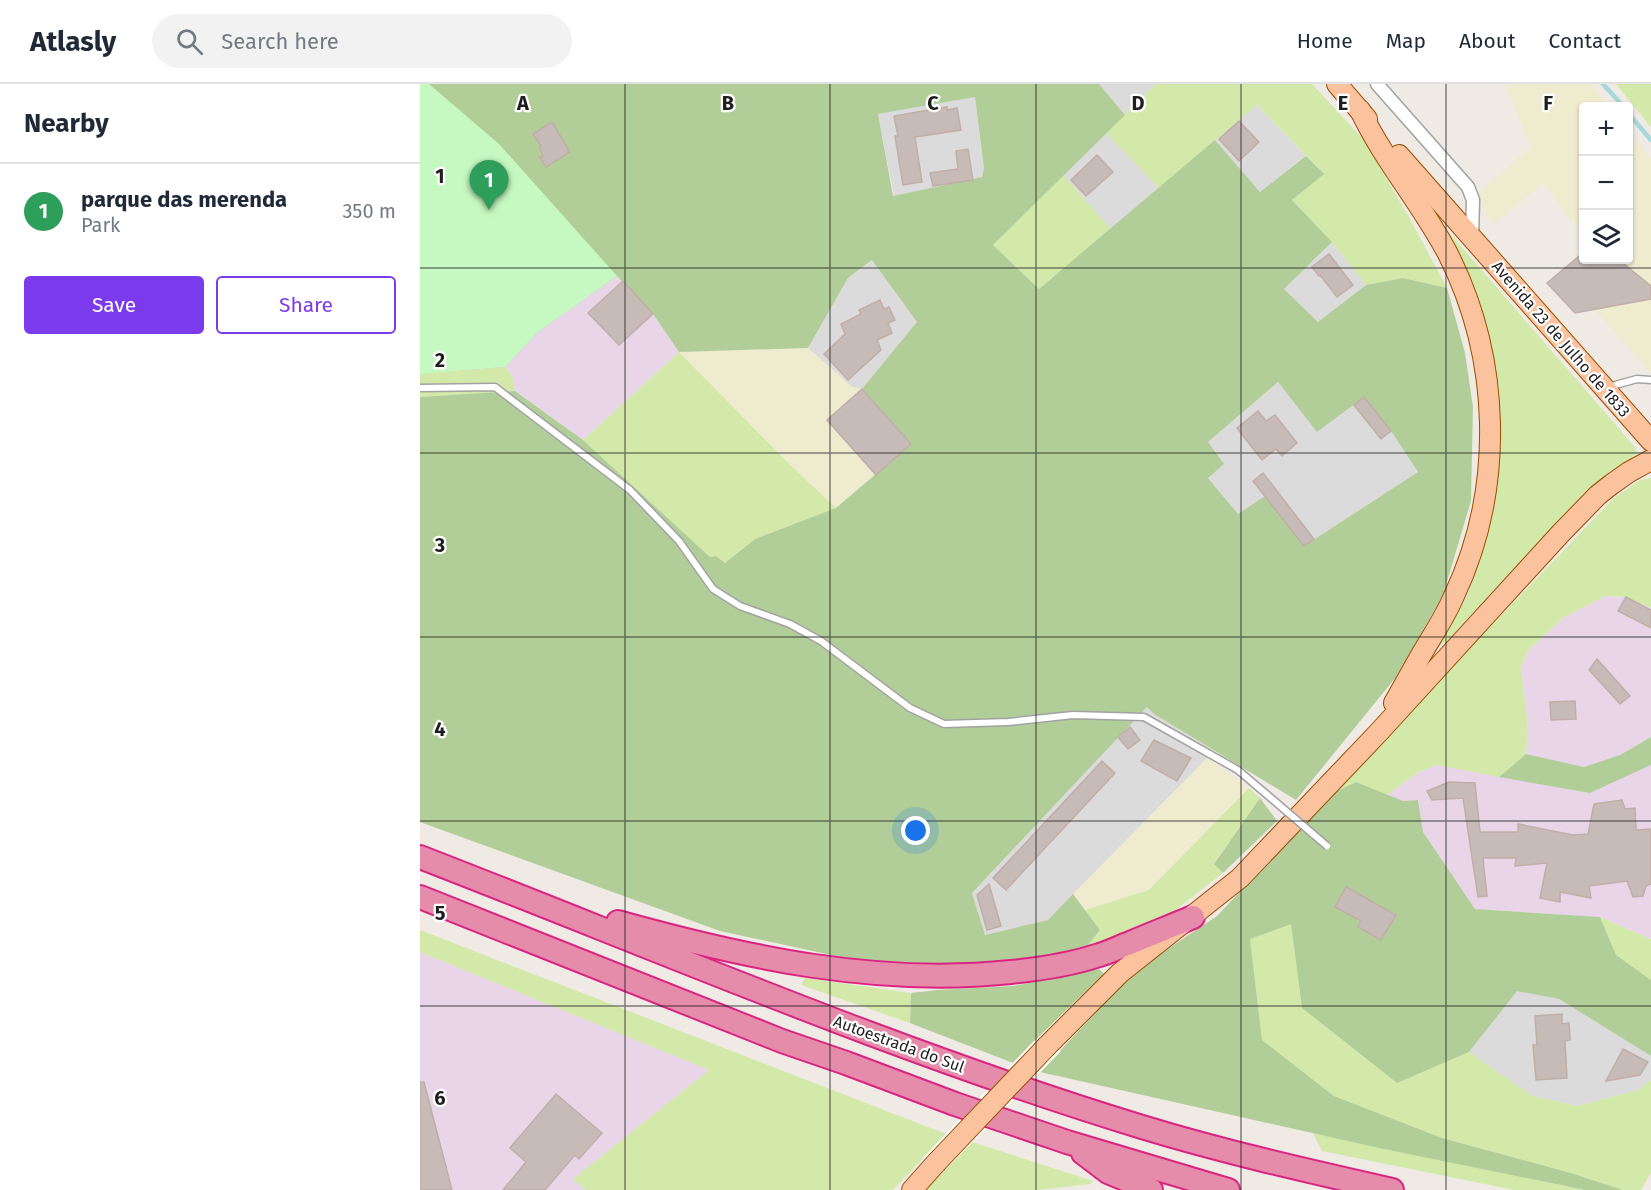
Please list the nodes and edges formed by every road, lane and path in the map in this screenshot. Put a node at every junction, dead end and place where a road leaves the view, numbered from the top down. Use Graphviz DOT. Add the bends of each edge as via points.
graph roads {
  1 [pos="1337,84"];
  2 [pos="1377,84"];
  3 [pos="1360,110"];
  4 [pos="1472,238"];
  5 [pos="1651,380"];
  6 [pos="420,388"];
  7 [pos="1604,388"];
  8 [pos="1651,441"];
  9 [pos="1650,461"];
  10 [pos="1378,732"];
  11 [pos="1327,846"];
  12 [pos="420,857"];
  13 [pos="506,890"];
  14 [pos="420,897"];
  15 [pos="1193,917"];
  16 [pos="1067,1142"];
  17 [pos="912,1190"];
  18 [pos="1151,1190"];
  19 [pos="1228,1190"];
  20 [pos="1392,1190"];
  1 -- 3 [label="main road, Avenida 23 de Julho de 1833"];
  2 -- 4 [label="street" via="1468,187 1473,200"];
  3 -- 4 [label="main road, Avenida 23 de Julho de 1833"];
  3 -- 10 [label="main road" via="1436,233 1468,300 1487,381 1491,442 1483,507 1467,566 1439,625"];
  4 -- 7 [label="main road, Avenida 23 de Julho de 1833"];
  5 -- 7 [label="lane" via="1637,379"];
  6 -- 11 [label="lane, bridge" via="495,387 630,490 679,541 713,589 740,606 790,624 821,641 910,708 944,724 1073,715 1144,717 1238,770"];
  7 -- 8 [label="main road, Avenida 23 de Julho de 1833"];
  9 -- 10 [label="main road" via="1593,500"];
  10 -- 15 [label="main road" via="1240,878"];
  12 -- 13 [label="highway, Autoestrada do Sul"];
  13 -- 15 [label="highway" via="757,956 838,970 928,976 1061,965 1097,956"];
  13 -- 20 [label="highway, Autoestrada do Sul" via="982,1075 1196,1143"];
  14 -- 16 [label="highway" via="782,1041"];
  15 -- 17 [label="main road, bridge" via="1120,973"];
  16 -- 18 [label="highway" via="1108,1172"];
  16 -- 19 [label="highway"];
}
